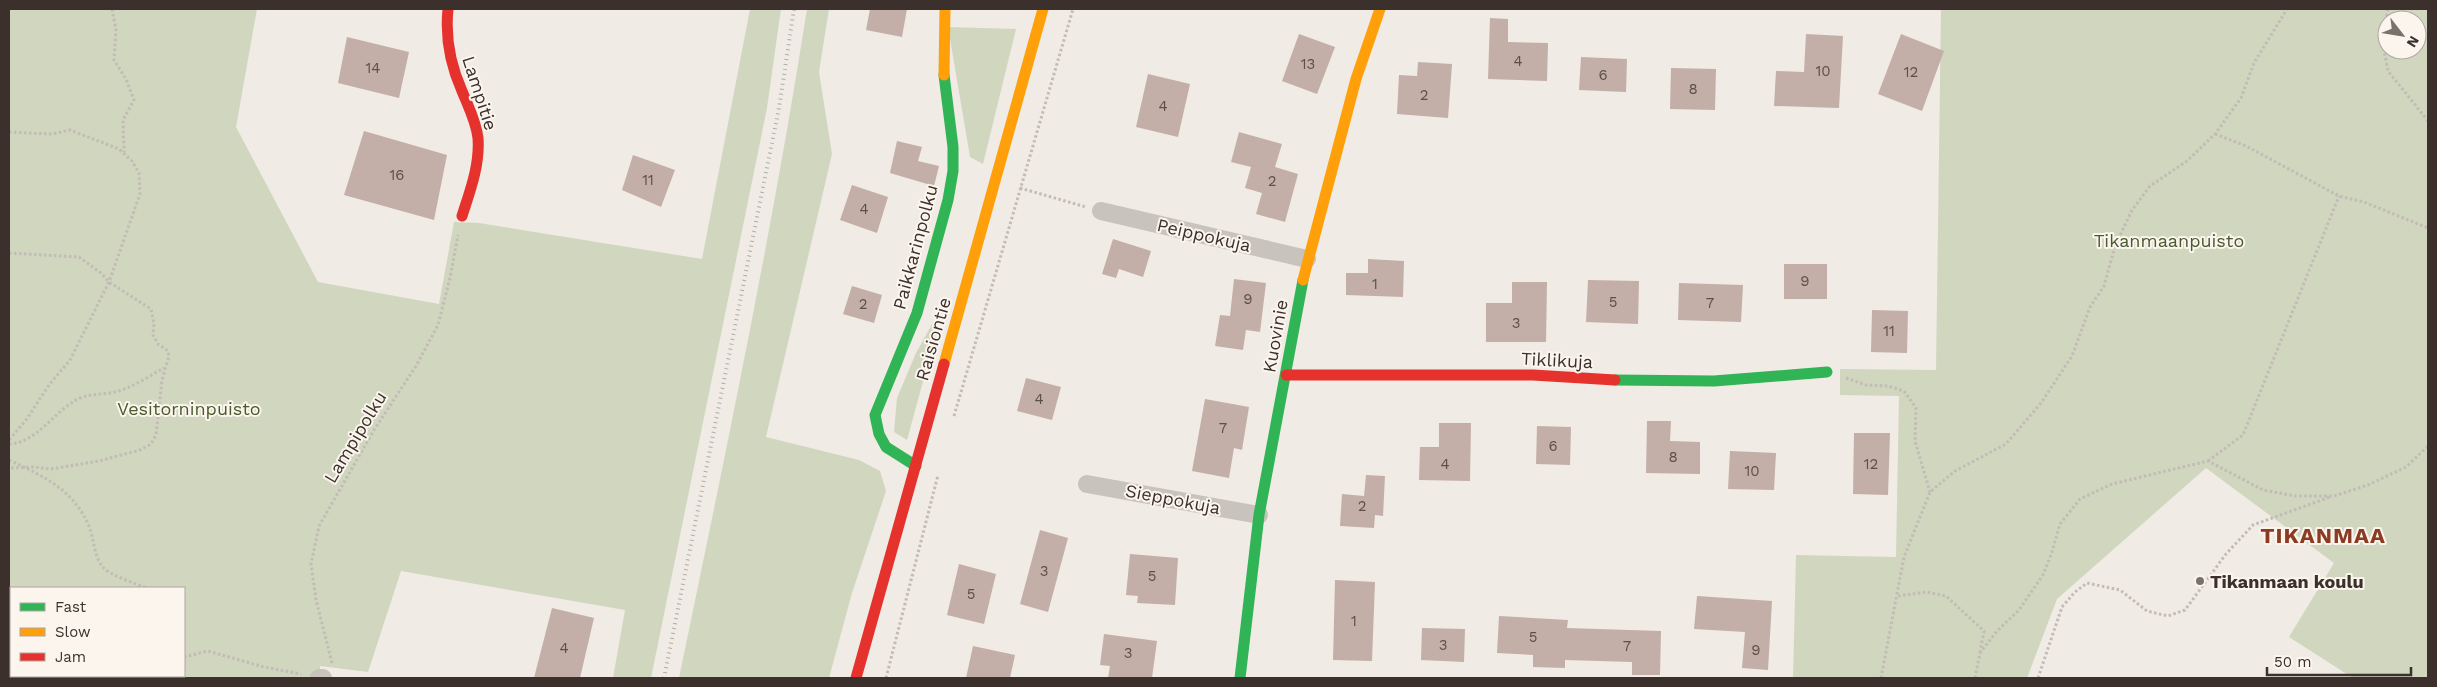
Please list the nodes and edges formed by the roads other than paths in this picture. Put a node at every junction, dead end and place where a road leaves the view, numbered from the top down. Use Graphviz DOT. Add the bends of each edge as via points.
graph roads {
  1 [pos="448,9"];
  2 [pos="945,9"];
  3 [pos="1043,9"];
  4 [pos="1380,9"];
  5 [pos="1101,211"];
  6 [pos="462,216"];
  7 [pos="1307,259"];
  8 [pos="1827,372"];
  9 [pos="1286,375"];
  10 [pos="916,466"];
  11 [pos="1087,484"];
  12 [pos="1259,516"];
  13 [pos="856,678"];
  14 [pos="1240,678"];
  1 -- 6 [label="street, Lampitie" via="447,46 453,70 474,119 478,144 476,169"];
  2 -- 10 [label="street, Paikkarinpolku" via="944,84 953,147 948,200 917,313 874,415 882,445"];
  3 -- 10 [label="street, Raisiontie"];
  4 -- 7 [label="street, Kuovinie" via="1356,78"];
  5 -- 7 [label="street, Peippokuja"];
  7 -- 9 [label="street, Kuovinie"];
  8 -- 9 [label="street, Tiklikuja" via="1714,381 1634,382 1533,375"];
  9 -- 12 [label="street, Kuovinie"];
  10 -- 13 [label="street, Raisiontie"];
  11 -- 12 [label="street, Sieppokuja"];
  12 -- 14 [label="street, Kuovinie"];
}
